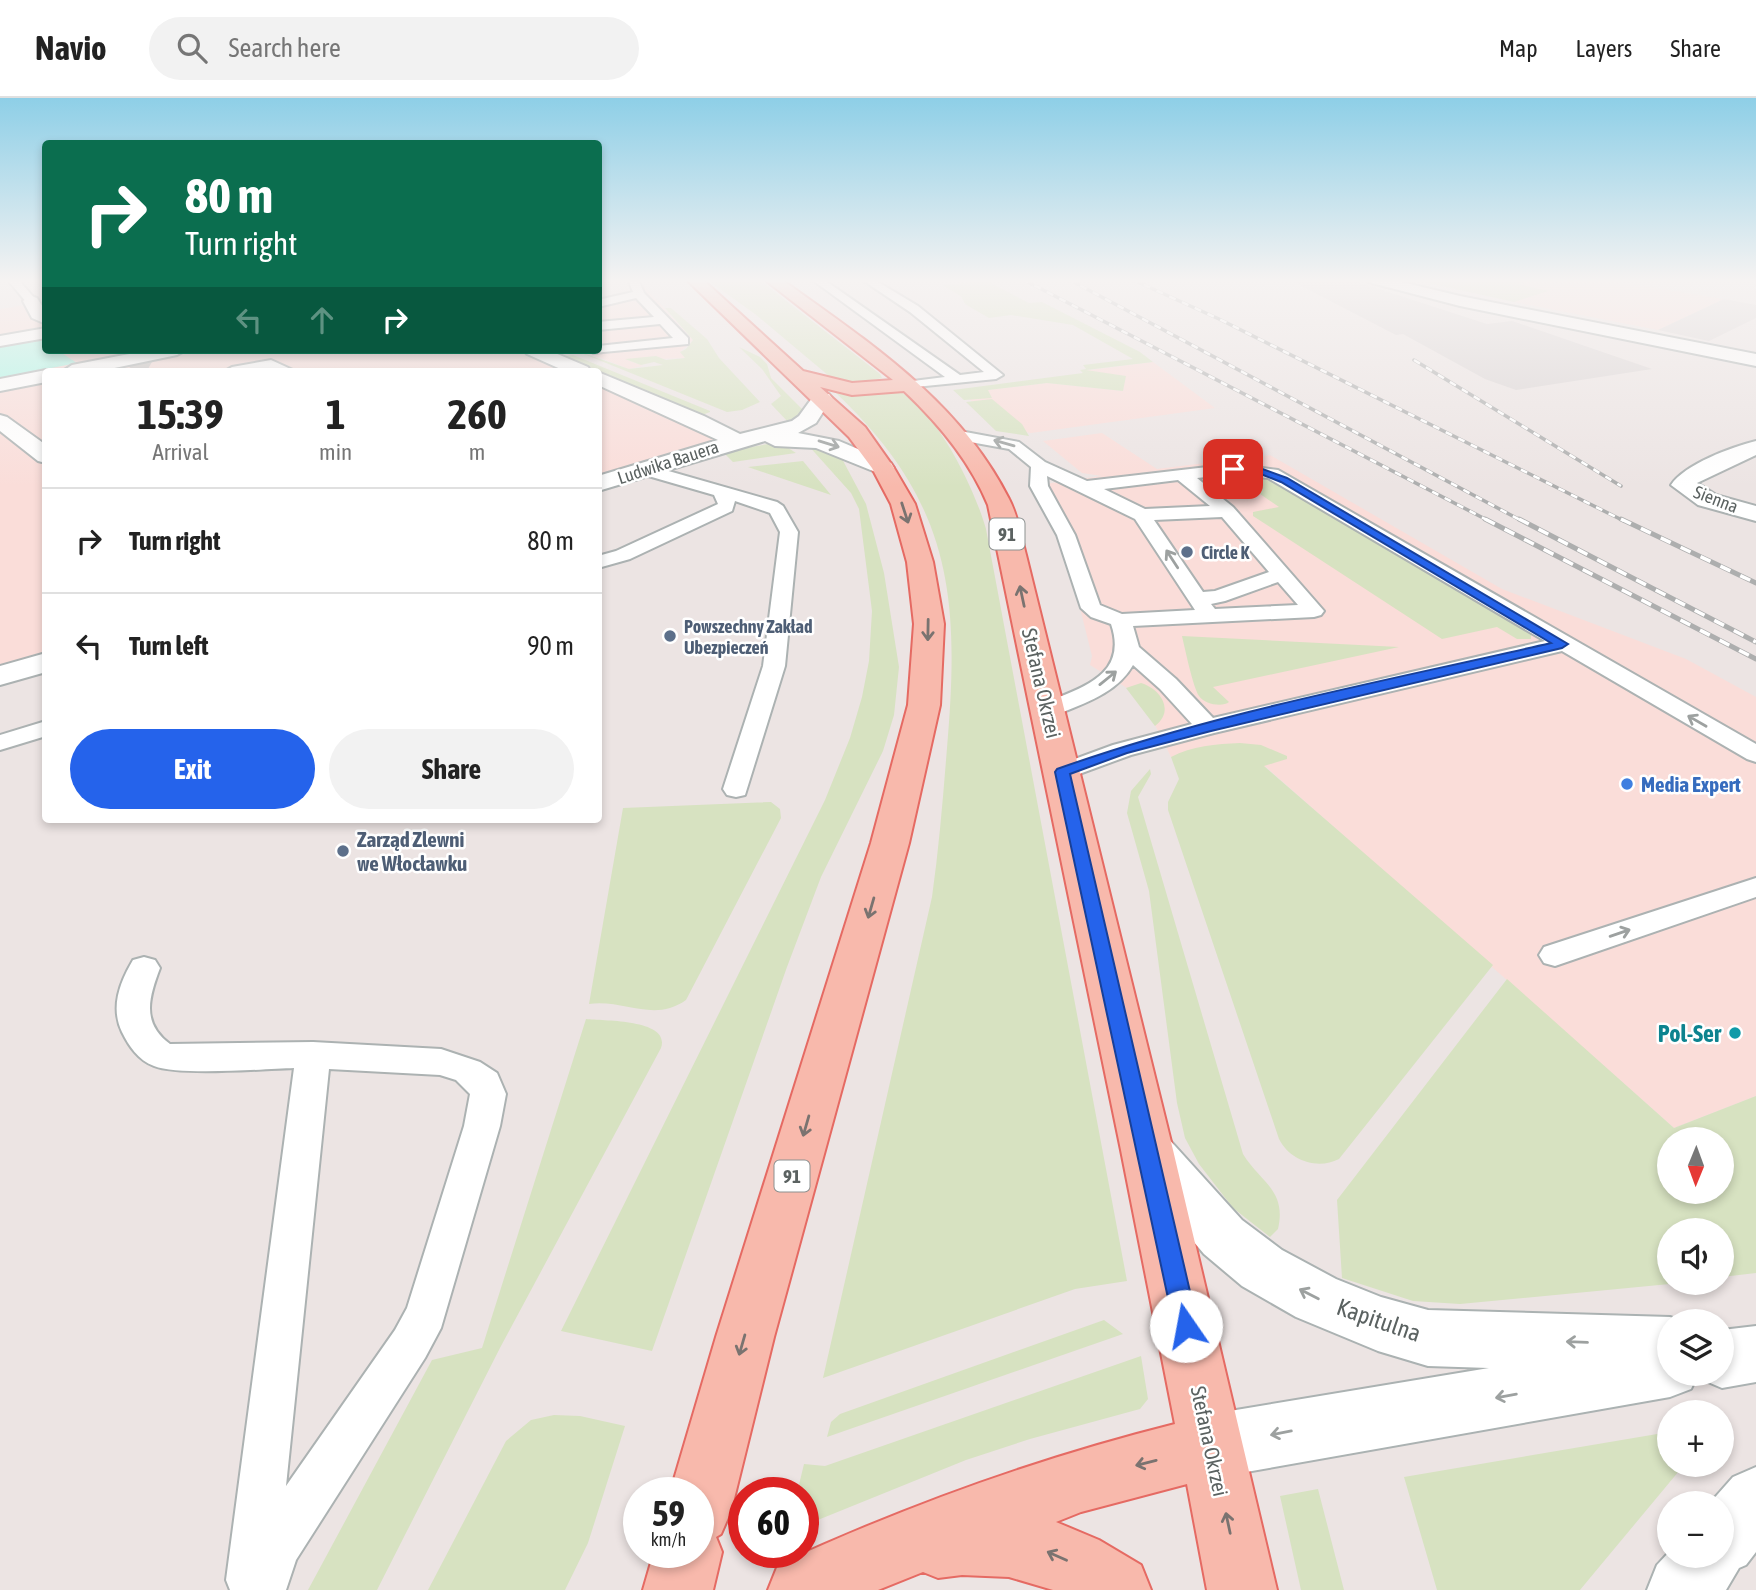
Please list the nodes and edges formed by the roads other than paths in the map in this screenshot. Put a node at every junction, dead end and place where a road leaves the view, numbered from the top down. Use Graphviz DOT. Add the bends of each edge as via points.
graph roads {
  1 [pos="678,349"];
  2 [pos="769,349"];
  3 [pos="863,349"];
  4 [pos="913,349"];
  5 [pos="963,349"];
  6 [pos="1700,349"];
  7 [pos="668,351"];
  8 [pos="602,353"];
  9 [pos="101,354"];
  10 [pos="156,354"];
  11 [pos="541,354"];
  12 [pos="625,356"];
  13 [pos="1756,360"];
  14 [pos="115,362"];
  15 [pos="86,368"];
  16 [pos="249,368"];
  17 [pos="281,368"];
  18 [pos="571,368"];
  19 [pos="798,375"];
  20 [pos="42,377"];
  21 [pos="957,379"];
  22 [pos="602,380"];
  23 [pos="0,385"];
  24 [pos="910,385"];
  25 [pos="822,398"];
  26 [pos="0,421"];
  27 [pos="960,436"];
  28 [pos="737,440"];
  29 [pos="1756,448"];
  30 [pos="42,453"];
  31 [pos="1039,466"];
  32 [pos="883,468"];
  33 [pos="645,469"];
  34 [pos="1182,475"];
  35 [pos="602,483"];
  36 [pos="1085,486"];
  37 [pos="720,491"];
  38 [pos="1227,511"];
  39 [pos="1142,514"];
  40 [pos="1756,514"];
  41 [pos="602,561"];
  42 [pos="1281,573"];
  43 [pos="1198,598"];
  44 [pos="1209,616"];
  45 [pos="1121,620"];
  46 [pos="1562,644"];
  47 [pos="1128,649"];
  48 [pos="42,663"];
  49 [pos="0,676"];
  50 [pos="1048,710"];
  51 [pos="1208,727"];
  52 [pos="42,729"];
  53 [pos="0,743"];
  54 [pos="1756,754"];
  55 [pos="1062,772"];
  56 [pos="736,789"];
  57 [pos="1756,887"];
  58 [pos="1555,955"];
  59 [pos="144,968"];
  60 [pos="313,1055"];
  61 [pos="1147,1150"];
  62 [pos="1657,1345"];
  63 [pos="1734,1347"];
  64 [pos="1756,1348"];
  65 [pos="1756,1354"];
  66 [pos="1734,1357"];
  67 [pos="1657,1370"];
  68 [pos="1212,1446"];
  69 [pos="707,1477"];
  70 [pos="1756,1500"];
  71 [pos="1734,1527"];
  72 [pos="874,1556"];
  73 [pos="684,1568"];
  74 [pos="1700,1568"];
  75 [pos="250,1590"];
  76 [pos="261,1590"];
  77 [pos="678,1590"];
  78 [pos="803,1590"];
  79 [pos="1116,1590"];
  80 [pos="1242,1590"];
  81 [pos="1682,1590"];
  1 -- 7 [label="lane"];
  2 -- 19 [label="main road, 91"];
  3 -- 24 [label="main road, Stefana Okrzei / 91"];
  4 -- 21 [label="lane"];
  5 -- 21 [label="lane" via="996,375"];
  6 -- 13 [label="street"];
  8 -- 12 [label="lane"];
  9 -- 14 [label="street"];
  10 -- 14 [label="street"];
  11 -- 18 [label="street"];
  14 -- 15 [label="street"];
  16 -- 17 [label="lane" via="271,364"];
  19 -- 24 [label="main road, 91" via="852,388"];
  19 -- 25 [label="main road, 91"];
  20 -- 23 [label="street"];
  21 -- 24 [label="lane"];
  22 -- 28 [label="street"];
  24 -- 27 [label="main road, Stefana Okrzei / 91"];
  25 -- 28 [label="street, Ludwika Bauera" via="799,426"];
  25 -- 32 [label="main road, 91" via="857,432"];
  26 -- 30 [label="street"];
  31 -- 27 [label="lane, one-way" via="1013,445"];
  50 -- 27 [label="main road, Stefana Okrzei / 91, one-way" via="998,501"];
  28 -- 32 [label="street, Ludwika Bauera, one-way" via="821,441"];
  28 -- 33 [label="street, Ludwika Bauera"];
  29 -- 40 [label="street, Sienna" via="1734,455 1683,485 1707,500"];
  31 -- 36 [label="lane"];
  31 -- 45 [label="lane" via="1039,486 1066,535 1091,608"];
  32 -- 69 [label="main road, 91, one-way" via="903,504 920,562 929,624 924,705 890,843"];
  33 -- 35 [label="street, Ludwika Bauera"];
  33 -- 37 [label="lane"];
  34 -- 36 [label="lane"];
  34 -- 38 [label="lane"];
  34 -- 46 [label="lane" via="1246,468 1272,474"];
  36 -- 39 [label="lane"];
  37 -- 41 [label="lane" via="726,507"];
  37 -- 56 [label="lane" via="777,510 789,532 774,666"];
  38 -- 39 [label="lane"];
  38 -- 42 [label="lane"];
  43 -- 39 [label="lane, one-way"];
  42 -- 43 [label="lane" via="1218,597"];
  42 -- 44 [label="lane" via="1314,611"];
  43 -- 44 [label="lane"];
  44 -- 45 [label="lane"];
  45 -- 47 [label="lane"];
  46 -- 51 [label="lane"];
  54 -- 46 [label="lane, one-way"];
  50 -- 47 [label="lane, one-way" via="1104,683 1120,667"];
  47 -- 51 [label="lane"];
  48 -- 49 [label="street"];
  50 -- 55 [label="main road, Stefana Okrzei / 91"];
  51 -- 55 [label="lane"];
  52 -- 53 [label="lane"];
  55 -- 61 [label="main road, Stefana Okrzei / 91"];
  58 -- 57 [label="lane, one-way"];
  59 -- 60 [label="lane" via="132,999 135,1025 153,1052 166,1057"];
  60 -- 75 [label="lane"];
  60 -- 76 [label="lane" via="441,1062 485,1083 488,1094 426,1314 275,1548"];
  62 -- 61 [label="street, Kapitulna, one-way" via="1428,1338 1378,1324 1316,1298 1262,1268 1216,1229"];
  61 -- 68 [label="main road, Stefana Okrzei / 91"];
  63 -- 64 [label="street"];
  65 -- 66 [label="street"];
  67 -- 68 [label="street, one-way"];
  68 -- 72 [label="main road, one-way" via="1081,1480"];
  80 -- 68 [label="main road, Stefana Okrzei / 91, one-way"];
  70 -- 71 [label="street"];
  72 -- 78 [label="main road"];
  79 -- 72 [label="main road, one-way" via="1056,1554 1013,1541 948,1542"];
  73 -- 77 [label="main road"];
  74 -- 81 [label="street"];
}
